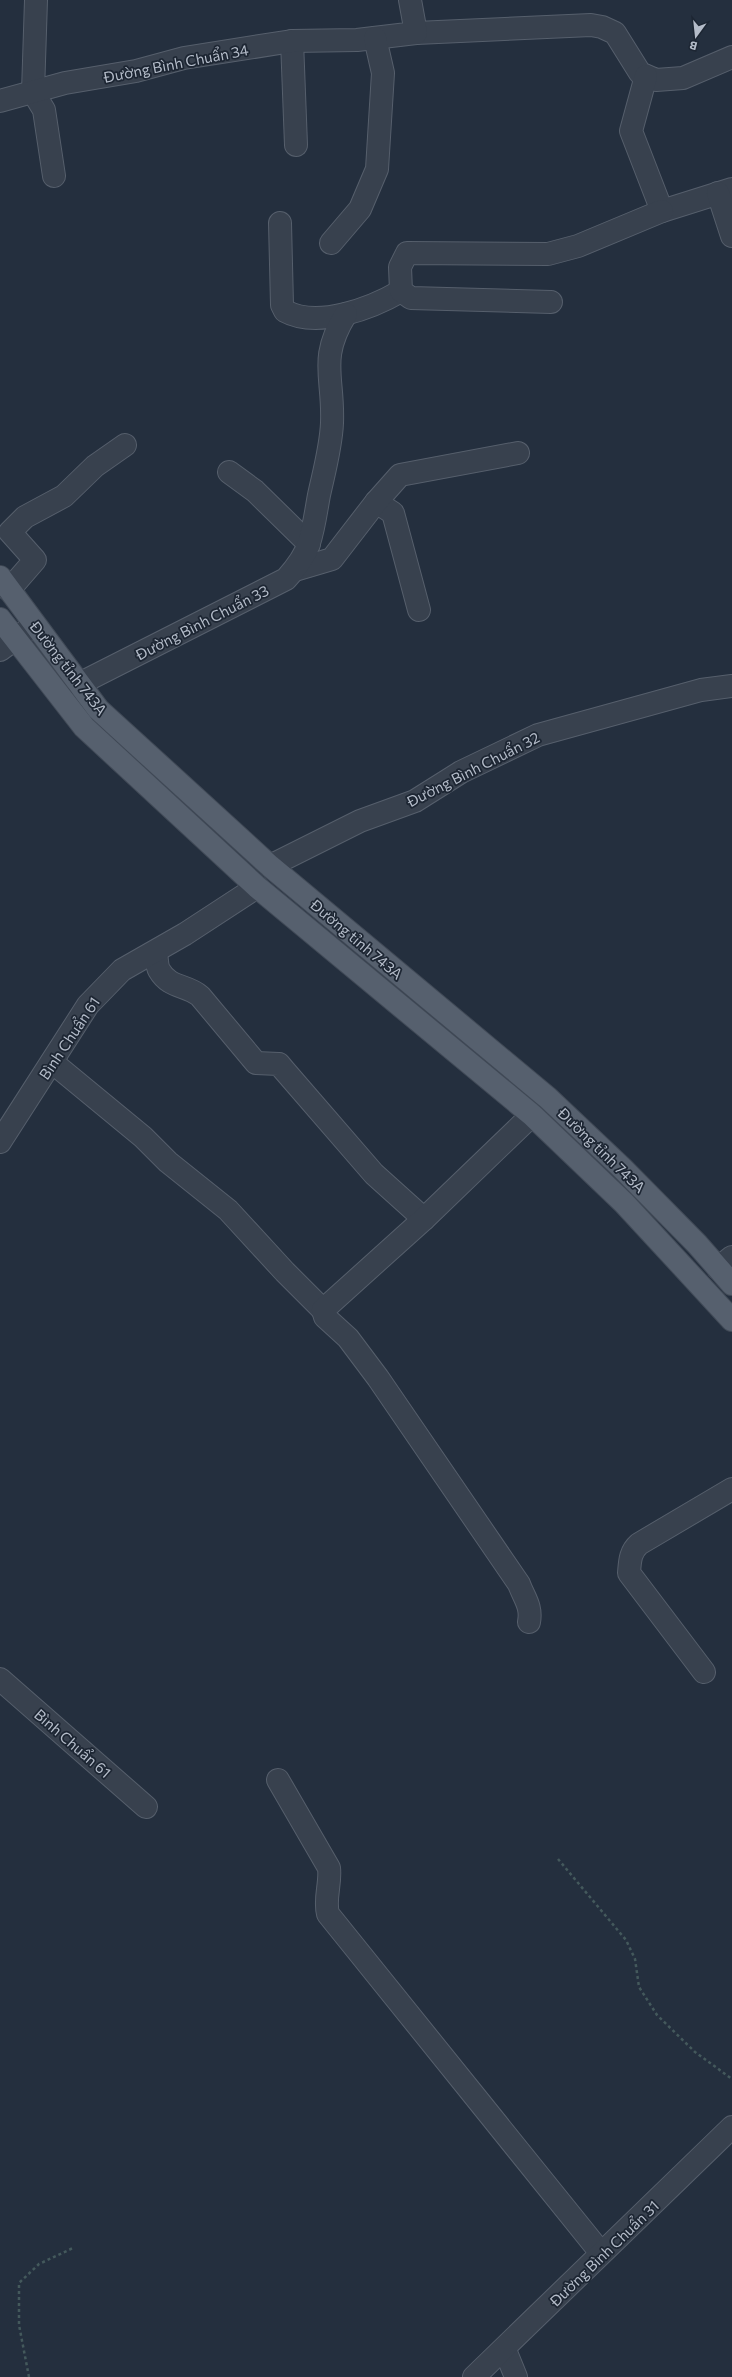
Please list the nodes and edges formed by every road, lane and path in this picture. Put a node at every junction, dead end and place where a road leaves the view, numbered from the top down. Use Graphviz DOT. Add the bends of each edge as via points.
graph roads {
  1 [pos="36,0"];
  2 [pos="410,0"];
  3 [pos="416,33"];
  4 [pos="375,38"];
  5 [pos="292,41"];
  6 [pos="732,57"];
  7 [pos="646,76"];
  8 [pos="33,92"];
  9 [pos="0,101"];
  10 [pos="296,145"];
  11 [pos="54,176"];
  12 [pos="725,191"];
  13 [pos="662,211"];
  14 [pos="280,223"];
  15 [pos="732,236"];
  16 [pos="331,243"];
  17 [pos="401,291"];
  18 [pos="551,302"];
  19 [pos="346,314"];
  20 [pos="125,445"];
  21 [pos="518,453"];
  22 [pos="229,472"];
  23 [pos="376,502"];
  24 [pos="309,544"];
  25 [pos="295,570"];
  26 [pos="5,584"];
  27 [pos="419,610"];
  28 [pos="0,619"];
  29 [pos="34,625"];
  30 [pos="7,645"];
  31 [pos="79,684"];
  32 [pos="732,686"];
  33 [pos="270,866"];
  34 [pos="257,887"];
  35 [pos="154,952"];
  36 [pos="52,1062"];
  37 [pos="532,1115"];
  38 [pos="0,1142"];
  39 [pos="424,1219"];
  40 [pos="727,1270"];
  41 [pos="323,1310"];
  42 [pos="732,1320"];
  43 [pos="732,1489"];
  44 [pos="529,1622"];
  45 [pos="704,1672"];
  46 [pos="0,1679"];
  47 [pos="278,1780"];
  48 [pos="146,1807"];
  49 [pos="558,1860"];
  50 [pos="732,2079"];
  51 [pos="732,2127"];
  52 [pos="73,2248"];
  53 [pos="601,2253"];
  54 [pos="505,2350"];
  55 [pos="29,2377"];
  56 [pos="474,2377"];
  57 [pos="516,2377"];
  1 -- 8 [label="street"];
  2 -- 3 [label="street"];
  3 -- 4 [label="street, Đường Bình Chuẩn 34"];
  3 -- 7 [label="street, Đường Bình Chuẩn 34" via="591,25 602,27 615,34 640,73"];
  4 -- 5 [label="street, Đường Bình Chuẩn 34"];
  4 -- 16 [label="street" via="382,73 376,169 360,209"];
  5 -- 8 [label="street, Đường Bình Chuẩn 34" via="184,58 136,72 65,82"];
  5 -- 10 [label="street"];
  6 -- 7 [label="street" via="683,78 656,80"];
  7 -- 13 [label="street" via="630,131"];
  8 -- 9 [label="street, Đường Bình Chuẩn 34"];
  8 -- 11 [label="street" via="44,110"];
  12 -- 13 [label="street"];
  12 -- 15 [label="street"];
  13 -- 17 [label="street" via="578,246 548,254 407,253 400,267"];
  14 -- 19 [label="street" via="282,305 285,311 303,316"];
  17 -- 18 [label="street" via="411,298"];
  17 -- 19 [label="street"];
  19 -- 24 [label="street, Đường Bình Chuẩn 33" via="336,331 330,352 330,445"];
  20 -- 26 [label="street" via="95,466 64,496 25,517 10,532 35,560"];
  21 -- 23 [label="street" via="400,475"];
  22 -- 24 [label="street" via="255,491"];
  23 -- 25 [label="street" via="332,559"];
  23 -- 27 [label="street" via="393,512"];
  24 -- 25 [label="street, Đường Bình Chuẩn 33"];
  25 -- 31 [label="street, Đường Bình Chuẩn 33" via="286,579"];
  26 -- 29 [label="main road, Đường tỉnh 743A"];
  28 -- 30 [label="main road, Đường tỉnh 743A"];
  29 -- 30 [label="street"];
  29 -- 31 [label="main road, Đường tỉnh 743A"];
  30 -- 34 [label="main road, Đường tỉnh 743A" via="84,727"];
  31 -- 33 [label="main road, Đường tỉnh 743A" via="98,709"];
  32 -- 33 [label="street, Đường Bình Chuẩn 32" via="701,690 538,735 461,772 415,801 360,821"];
  33 -- 40 [label="main road, Đường tỉnh 743A" via="548,1098"];
  34 -- 35 [label="street, Bình Chuẩn 61"];
  34 -- 37 [label="main road, Đường tỉnh 743A"];
  35 -- 36 [label="street, Bình Chuẩn 61" via="122,970 88,1005"];
  35 -- 39 [label="street" via="158,957 159,969 171,984 193,990 200,996 256,1063 278,1064 374,1174"];
  36 -- 38 [label="street, Bình Chuẩn 61"];
  36 -- 41 [label="street" via="228,1210"];
  37 -- 39 [label="street"];
  37 -- 42 [label="main road, Đường tỉnh 743A" via="624,1203"];
  39 -- 41 [label="street"];
  41 -- 44 [label="street" via="326,1317 348,1338 378,1378 519,1584 529,1603"];
  43 -- 45 [label="street" via="639,1544 632,1551 630,1560 629,1573"];
  46 -- 48 [label="street, Bình Chuẩn 61"];
  47 -- 53 [label="street" via="329,1868 331,1883 326,1907 328,1914"];
  49 -- 50 [label="path" via="626,1940 635,1959 639,1987 657,2015 695,2052"];
  51 -- 53 [label="street, Đường Bình Chuẩn 31"];
  52 -- 55 [label="path" via="39,2264 19,2283 19,2326"];
  53 -- 54 [label="street, Đường Bình Chuẩn 31"];
  54 -- 56 [label="street, Đường Bình Chuẩn 31"];
  54 -- 57 [label="street"];
}
